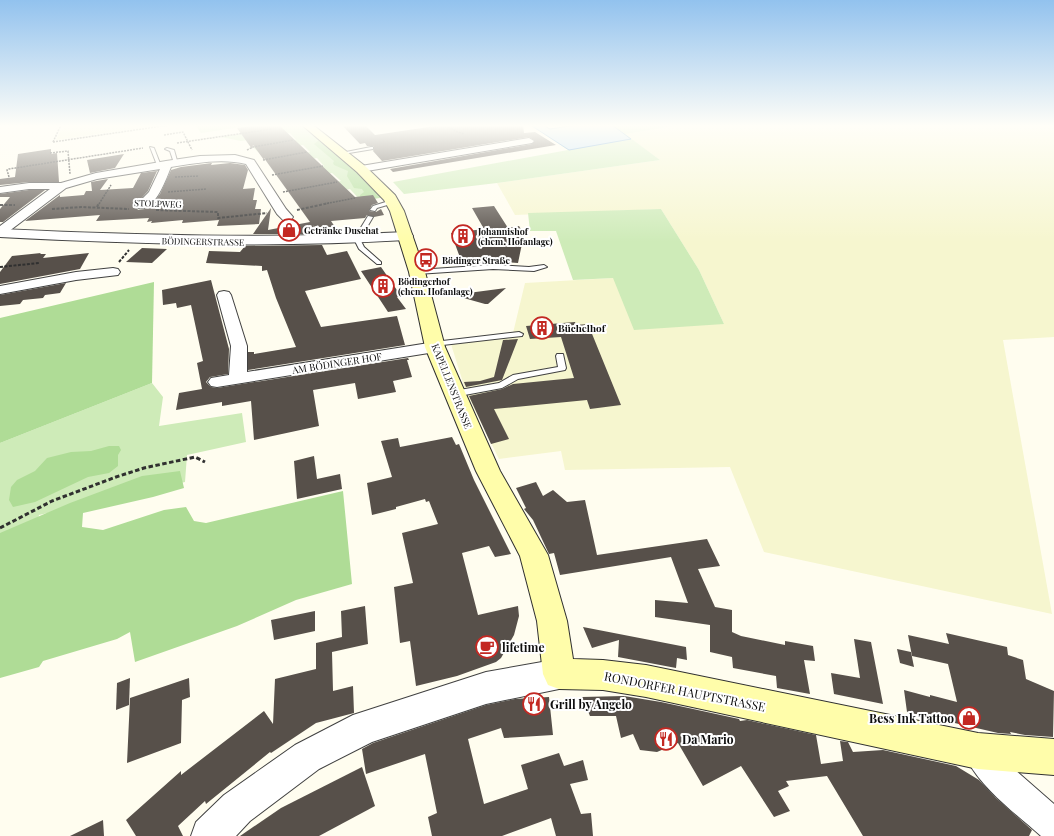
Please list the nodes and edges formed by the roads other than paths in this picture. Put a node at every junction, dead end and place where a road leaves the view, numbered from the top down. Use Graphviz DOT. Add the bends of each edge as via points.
graph roads {
  1 [pos="167,164"];
  2 [pos="251,164"];
  3 [pos="355,164"];
  4 [pos="391,164"];
  5 [pos="361,169"];
  6 [pos="66,181"];
  7 [pos="4,190"];
  8 [pos="392,202"];
  9 [pos="143,208"];
  10 [pos="373,210"];
  11 [pos="284,214"];
  12 [pos="370,217"];
  13 [pos="0,233"];
  14 [pos="406,236"];
  15 [pos="358,240"];
  16 [pos="379,263"];
  17 [pos="544,267"];
  18 [pos="113,272"];
  19 [pos="417,272"];
  20 [pos="0,290"];
  21 [pos="224,295"];
  22 [pos="519,334"];
  23 [pos="435,346"];
  24 [pos="560,356"];
  25 [pos="238,378"];
  26 [pos="216,382"];
  27 [pos="454,394"];
  28 [pos="559,674"];
  29 [pos="978,751"];
  30 [pos="1054,756"];
  31 [pos="1054,826"];
  32 [pos="210,836"];
  1 -- 6 [label="street"];
  1 -- 9 [label="street" via="153,194"];
  2 -- 11 [label="street"];
  3 -- 5 [label="main road, KAPELLENSTRASSE"];
  4 -- 5 [label="street"];
  5 -- 8 [label="main road, KAPELLENSTRASSE" via="387,193"];
  6 -- 7 [label="street"];
  6 -- 13 [label="street"];
  8 -- 10 [label="lane"];
  8 -- 14 [label="main road, KAPELLENSTRASSE"];
  12 -- 15 [label="lane"];
  13 -- 15 [label="street, BÖDINGERSTRASSE" via="142,240"];
  14 -- 15 [label="street, BÖDINGERSTRASSE"];
  14 -- 19 [label="main road, KAPELLENSTRASSE"];
  15 -- 16 [label="lane" via="361,248"];
  17 -- 19 [label="lane"];
  18 -- 20 [label="street"];
  19 -- 23 [label="main road, KAPELLENSTRASSE"];
  21 -- 25 [label="street" via="239,346"];
  22 -- 23 [label="lane"];
  23 -- 25 [label="street, AM BÖDINGER HOF"];
  23 -- 27 [label="main road, KAPELLENSTRASSE"];
  24 -- 27 [label="lane" via="562,368 516,377 502,385"];
  25 -- 26 [label="street, AM BÖDINGER HOF"];
  27 -- 28 [label="main road, KAPELLENSTRASSE" via="488,471 534,554 552,621"];
  28 -- 29 [label="main road, RONDORFER HAUPTSTRASSE" via="603,675 646,681"];
  28 -- 32 [label="street, RONDORFER HAUPTSTRASSE" via="486,688 365,728 307,758 279,777 237,808"];
  29 -- 30 [label="main road, RONDORFER HAUPTSTRASSE"];
  29 -- 31 [label="street" via="995,773"];
}
